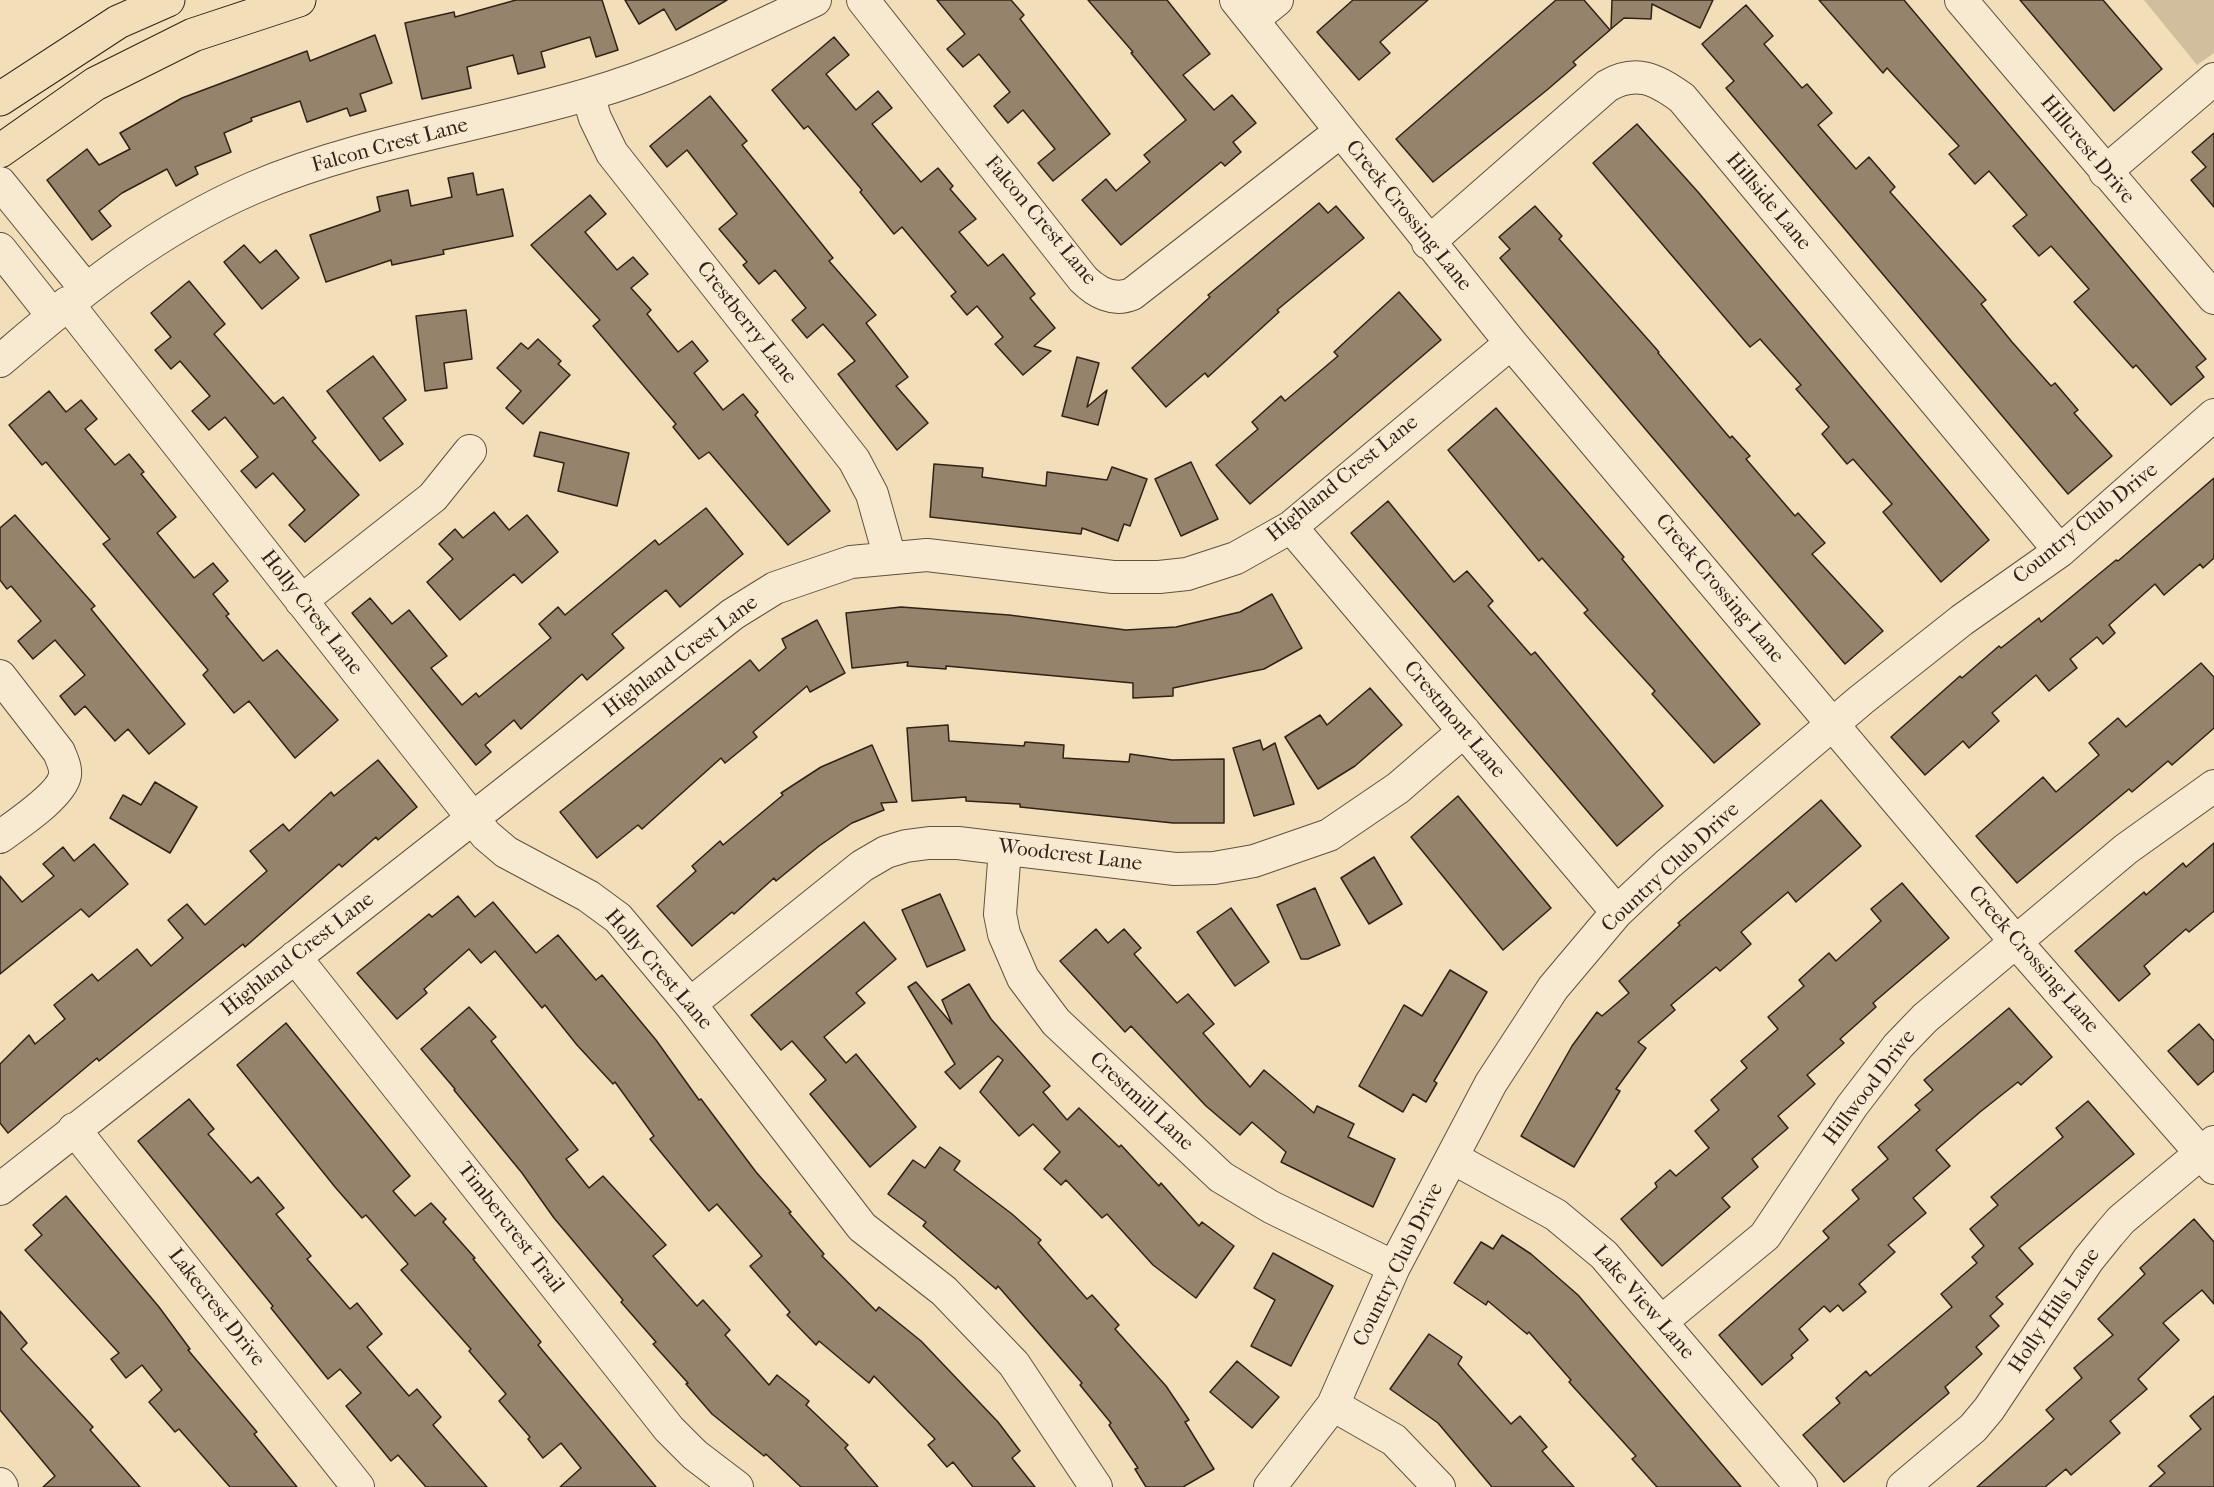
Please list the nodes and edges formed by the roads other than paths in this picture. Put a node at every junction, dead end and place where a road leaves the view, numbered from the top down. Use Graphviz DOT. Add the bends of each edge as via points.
graph roads {
  1 [pos="168,0"];
  2 [pos="299,0"];
  3 [pos="815,0"];
  4 [pos="863,0"];
  5 [pos="1277,0"];
  6 [pos="1961,0"];
  7 [pos="1244,10"];
  8 [pos="2214,79"];
  9 [pos="588,95"];
  10 [pos="0,99"];
  11 [pos="1341,131"];
  12 [pos="0,151"];
  13 [pos="2105,172"];
  14 [pos="0,183"];
  15 [pos="1428,243"];
  16 [pos="0,249"];
  17 [pos="2214,298"];
  18 [pos="68,302"];
  19 [pos="1510,343"];
  20 [pos="0,361"];
  21 [pos="2214,415"];
  22 [pos="470,451"];
  23 [pos="1292,527"];
  24 [pos="2060,550"];
  25 [pos="890,558"];
  26 [pos="301,601"];
  27 [pos="0,676"];
  28 [pos="1833,725"];
  29 [pos="1464,731"];
  30 [pos="2214,786"];
  31 [pos="473,819"];
  32 [pos="0,837"];
  33 [pos="1005,849"];
  34 [pos="1617,912"];
  35 [pos="2016,942"];
  36 [pos="295,957"];
  37 [pos="690,1004"];
  38 [pos="74,1129"];
  39 [pos="2210,1154"];
  40 [pos="1454,1158"];
  41 [pos="0,1189"];
  42 [pos="1394,1267"];
  43 [pos="1661,1322"];
  44 [pos="1333,1405"];
  45 [pos="358,1487"];
  46 [pos="737,1487"];
  47 [pos="1096,1487"];
  48 [pos="1270,1487"];
  49 [pos="1439,1487"];
  50 [pos="1801,1487"];
  51 [pos="1904,1487"];
  1 -- 10 [label="main road" via="118,22"];
  2 -- 12 [label="main road" via="193,35 114,74"];
  3 -- 9 [label="street, Falcon Crest Lane" via="703,54"];
  4 -- 11 [label="street, Falcon Crest Lane" via="1083,279 1110,296 1132,294"];
  5 -- 7 [label="street"];
  6 -- 13 [label="street, Hillcrest Drive"];
  7 -- 11 [label="street, Creek Crossing Lane"];
  8 -- 13 [label="street"];
  9 -- 18 [label="street, Falcon Crest Lane" via="294,171 180,224"];
  9 -- 25 [label="street, Crestberry Lane" via="612,153 854,460 872,494"];
  11 -- 15 [label="street, Creek Crossing Lane"];
  13 -- 17 [label="street, Hillcrest Drive"];
  14 -- 18 [label="street, Holly Crest Lane"];
  15 -- 19 [label="street, Creek Crossing Lane"];
  15 -- 24 [label="street, Hillside Lane" via="1607,86 1622,78 1660,82 1682,98"];
  16 -- 18 [label="street, Holly Crest Lane"];
  18 -- 20 [label="street, Falcon Crest Lane"];
  18 -- 26 [label="street, Holly Crest Lane"];
  19 -- 23 [label="street, Highland Crest Lane"];
  19 -- 28 [label="street, Creek Crossing Lane"];
  21 -- 24 [label="street, Country Club Drive"];
  22 -- 26 [label="street" via="433,497"];
  23 -- 25 [label="street, Highland Crest Lane" via="1236,558 1187,574 1160,577 1113,577 927,555"];
  23 -- 29 [label="street, Crestmont Lane"];
  24 -- 28 [label="street, Country Club Drive" via="1962,621"];
  25 -- 31 [label="street, Highland Crest Lane" via="851,562 775,588 758,598"];
  26 -- 31 [label="street, Holly Crest Lane"];
  27 -- 32 [label="street" via="59,752 65,777 53,795"];
  28 -- 34 [label="street, Country Club Drive"];
  28 -- 35 [label="street, Creek Crossing Lane"];
  29 -- 33 [label="street, Woodcrest Lane" via="1398,789 1329,835 1254,861 1214,868 1175,868"];
  29 -- 34 [label="street, Crestmont Lane"];
  30 -- 35 [label="street, Hillwood Drive" via="2126,849"];
  31 -- 36 [label="street, Highland Crest Lane"];
  31 -- 37 [label="street, Holly Crest Lane" via="506,852 607,908"];
  33 -- 37 [label="street, Woodcrest Lane" via="929,843 886,852 838,884"];
  33 -- 42 [label="street, Crestmill Lane" via="1000,914 1004,934 1023,978 1056,1022 1221,1177 1271,1207"];
  34 -- 40 [label="street, Country Club Drive" via="1533,1017 1491,1083"];
  35 -- 39 [label="street, Creek Crossing Lane"];
  35 -- 43 [label="street, Hillwood Drive" via="1925,1018 1898,1046 1852,1106 1765,1236"];
  36 -- 38 [label="street, Highland Crest Lane"];
  36 -- 46 [label="street, Timbercrest Trail" via="669,1429"];
  37 -- 47 [label="street, Holly Crest Lane" via="862,1227 944,1291 1014,1364"];
  38 -- 41 [label="street, Highland Crest Lane"];
  38 -- 45 [label="street, Lakecrest Drive"];
  39 -- 51 [label="street, Holly Hills Lane" via="2121,1220 2088,1260 1974,1428"];
  40 -- 42 [label="street, Country Club Drive"];
  40 -- 43 [label="street, Lake View Lane" via="1515,1190 1581,1234"];
  42 -- 44 [label="street, Country Club Drive"];
  43 -- 50 [label="street, Lake View Lane"];
  44 -- 48 [label="street, Country Club Drive"];
  44 -- 49 [label="street" via="1394,1440"];
}
